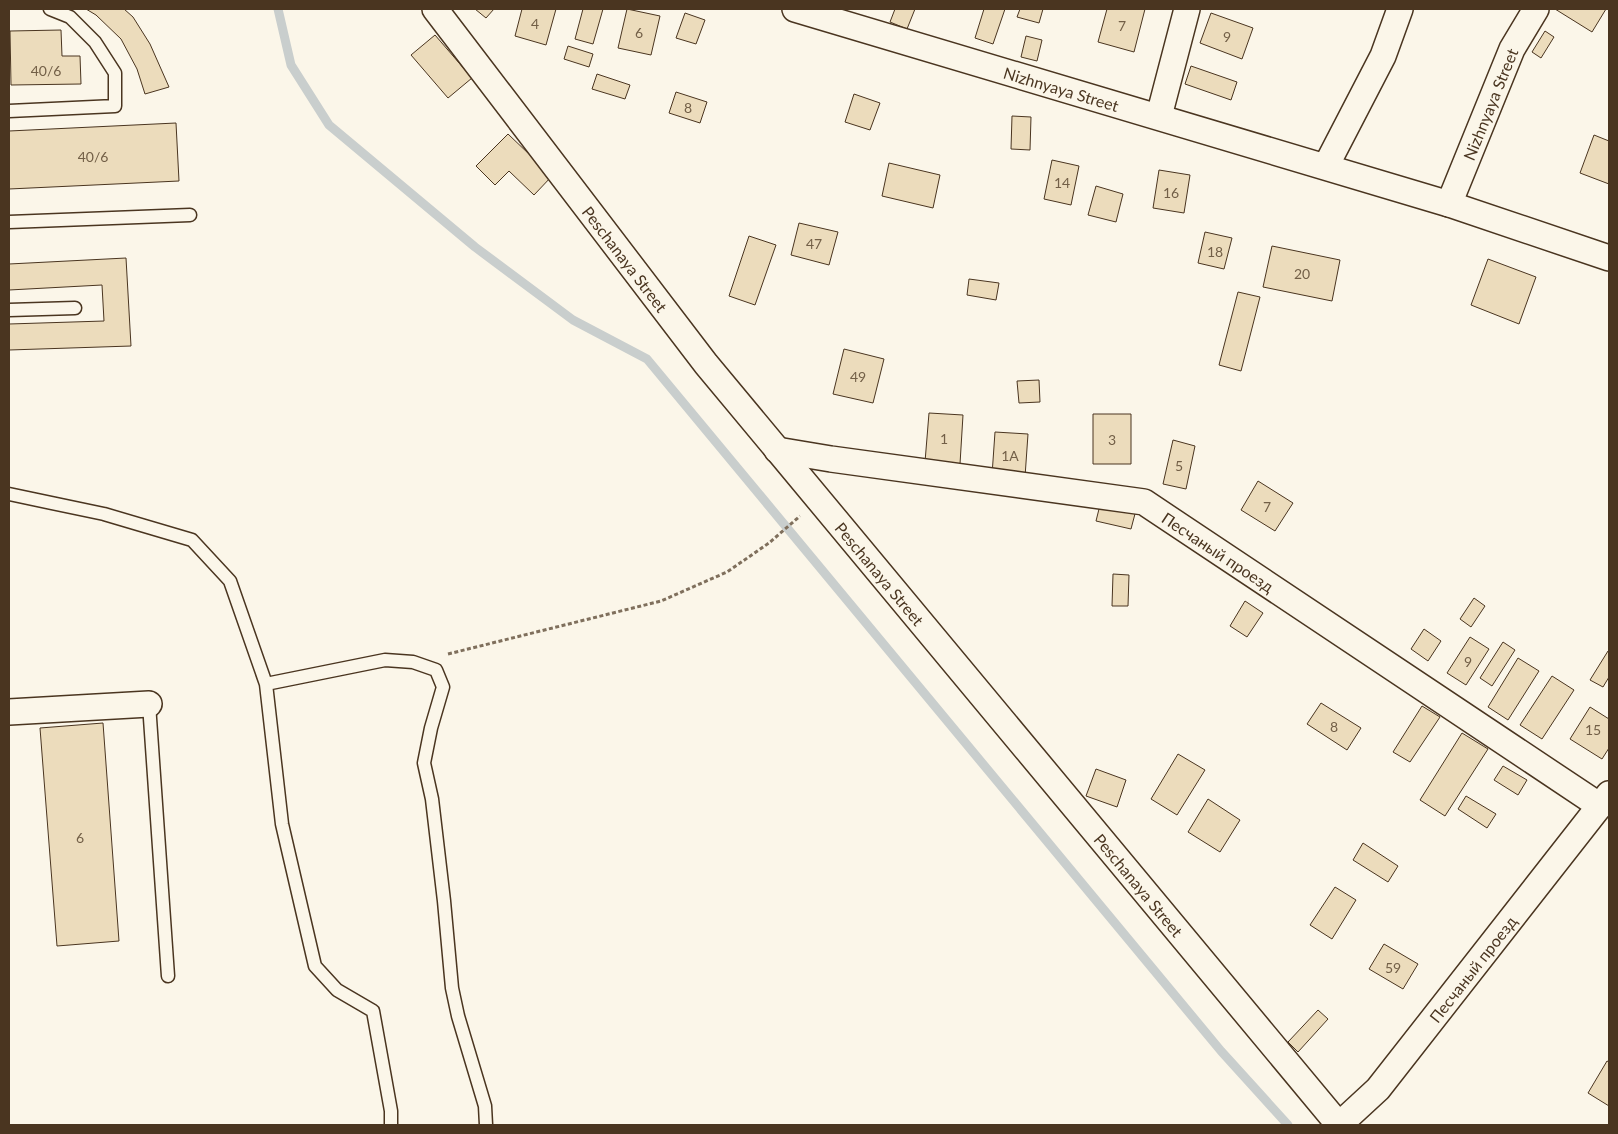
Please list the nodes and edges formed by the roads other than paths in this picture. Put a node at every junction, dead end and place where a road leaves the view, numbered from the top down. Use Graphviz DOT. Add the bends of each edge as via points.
graph roads {
  1 [pos="50,9"];
  2 [pos="435,9"];
  3 [pos="795,9"];
  4 [pos="1187,9"];
  5 [pos="1400,9"];
  6 [pos="1536,9"];
  7 [pos="9,111"];
  8 [pos="1159,116"];
  9 [pos="1326,166"];
  10 [pos="1449,204"];
  11 [pos="190,215"];
  12 [pos="9,222"];
  13 [pos="1609,258"];
  14 [pos="75,308"];
  15 [pos="9,310"];
  16 [pos="777,450"];
  17 [pos="9,494"];
  18 [pos="266,684"];
  19 [pos="149,704"];
  20 [pos="9,712"];
  21 [pos="1605,800"];
  22 [pos="168,976"];
  23 [pos="390,1125"];
  24 [pos="486,1125"];
  25 [pos="1339,1125"];
  1 -- 7 [label="lane" via="70,17 95,42 115,73 115,106"];
  2 -- 16 [label="street, Peschanaya Street" via="682,333"];
  3 -- 8 [label="street, Nizhnyaya Street"];
  4 -- 8 [label="street"];
  5 -- 9 [label="street" via="1383,56"];
  6 -- 10 [label="street, Nizhnyaya Street" via="1512,49"];
  8 -- 9 [label="street, Nizhnyaya Street"];
  9 -- 10 [label="street, Nizhnyaya Street"];
  10 -- 13 [label="street, Nizhnyaya Street"];
  11 -- 12 [label="lane"];
  14 -- 15 [label="lane"];
  16 -- 21 [label="street, Песчаный проезд" via="1144,502"];
  16 -- 25 [label="street, Peschanaya Street"];
  17 -- 18 [label="lane" via="104,514 192,540 230,581"];
  18 -- 23 [label="lane" via="282,824 315,966 337,990 373,1011 391,1111"];
  18 -- 24 [label="lane" via="385,660 413,662 436,670 443,688 424,763 432,800 452,988 485,1106"];
  19 -- 20 [label="street"];
  19 -- 22 [label="lane"];
  21 -- 25 [label="street, Песчаный проезд" via="1378,1089"];
}
